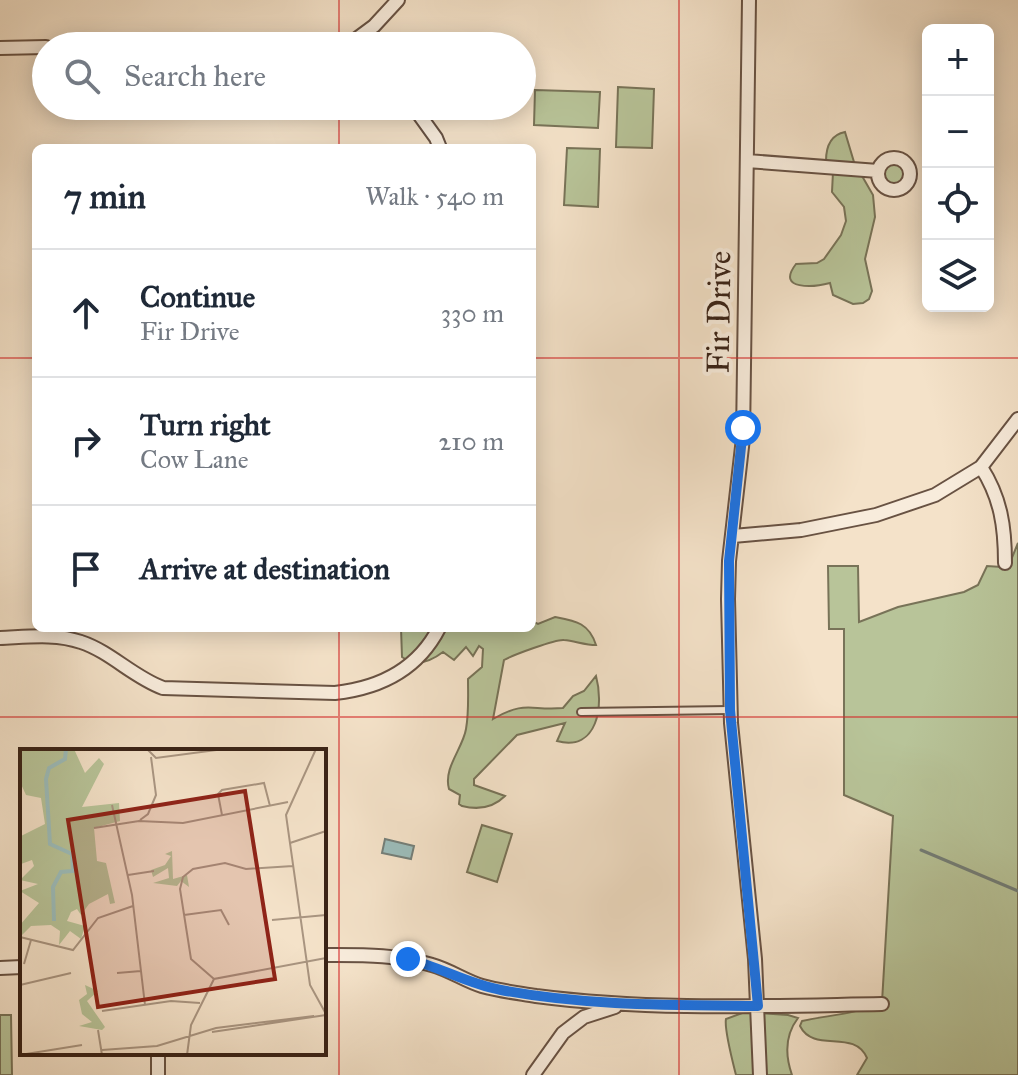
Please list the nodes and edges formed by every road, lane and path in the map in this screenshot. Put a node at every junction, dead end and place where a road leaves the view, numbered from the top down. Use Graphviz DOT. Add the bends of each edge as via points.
graph roads {
  1 [pos="398,0"];
  2 [pos="749,0"];
  3 [pos="366,32"];
  4 [pos="32,47"];
  5 [pos="0,48"];
  6 [pos="423,120"];
  7 [pos="438,144"];
  8 [pos="747,161"];
  9 [pos="878,171"];
  10 [pos="1018,419"];
  11 [pos="981,467"];
  12 [pos="733,536"];
  13 [pos="1005,563"];
  14 [pos="436,632"];
  15 [pos="0,638"];
  16 [pos="730,710"];
  17 [pos="581,712"];
  18 [pos="326,955"];
  19 [pos="20,967"];
  20 [pos="0,968"];
  21 [pos="622,1004"];
  22 [pos="882,1004"];
  23 [pos="758,1006"];
  24 [pos="533,1075"];
  25 [pos="760,1075"];
  1 -- 3 [label="street"];
  2 -- 8 [label="street, Fir Drive"];
  4 -- 5 [label="street"];
  6 -- 7 [label="street"];
  8 -- 9 [label="street"];
  8 -- 12 [label="street, Fir Drive" via="743,438"];
  10 -- 11 [label="street"];
  11 -- 12 [label="street" via="935,495 876,515"];
  11 -- 13 [label="street" via="1000,504"];
  12 -- 16 [label="street, Fir Drive"];
  14 -- 15 [label="street" via="422,653 388,680 335,693 176,690 149,683 80,642"];
  16 -- 17 [label="lane"];
  16 -- 23 [label="street, Fir Drive"];
  18 -- 21 [label="street" via="408,959 502,991"];
  19 -- 20 [label="street"];
  21 -- 23 [label="street"];
  21 -- 24 [label="street" via="584,1017 563,1033"];
  22 -- 23 [label="street"];
  23 -- 25 [label="street, Fir Drive"];
}
